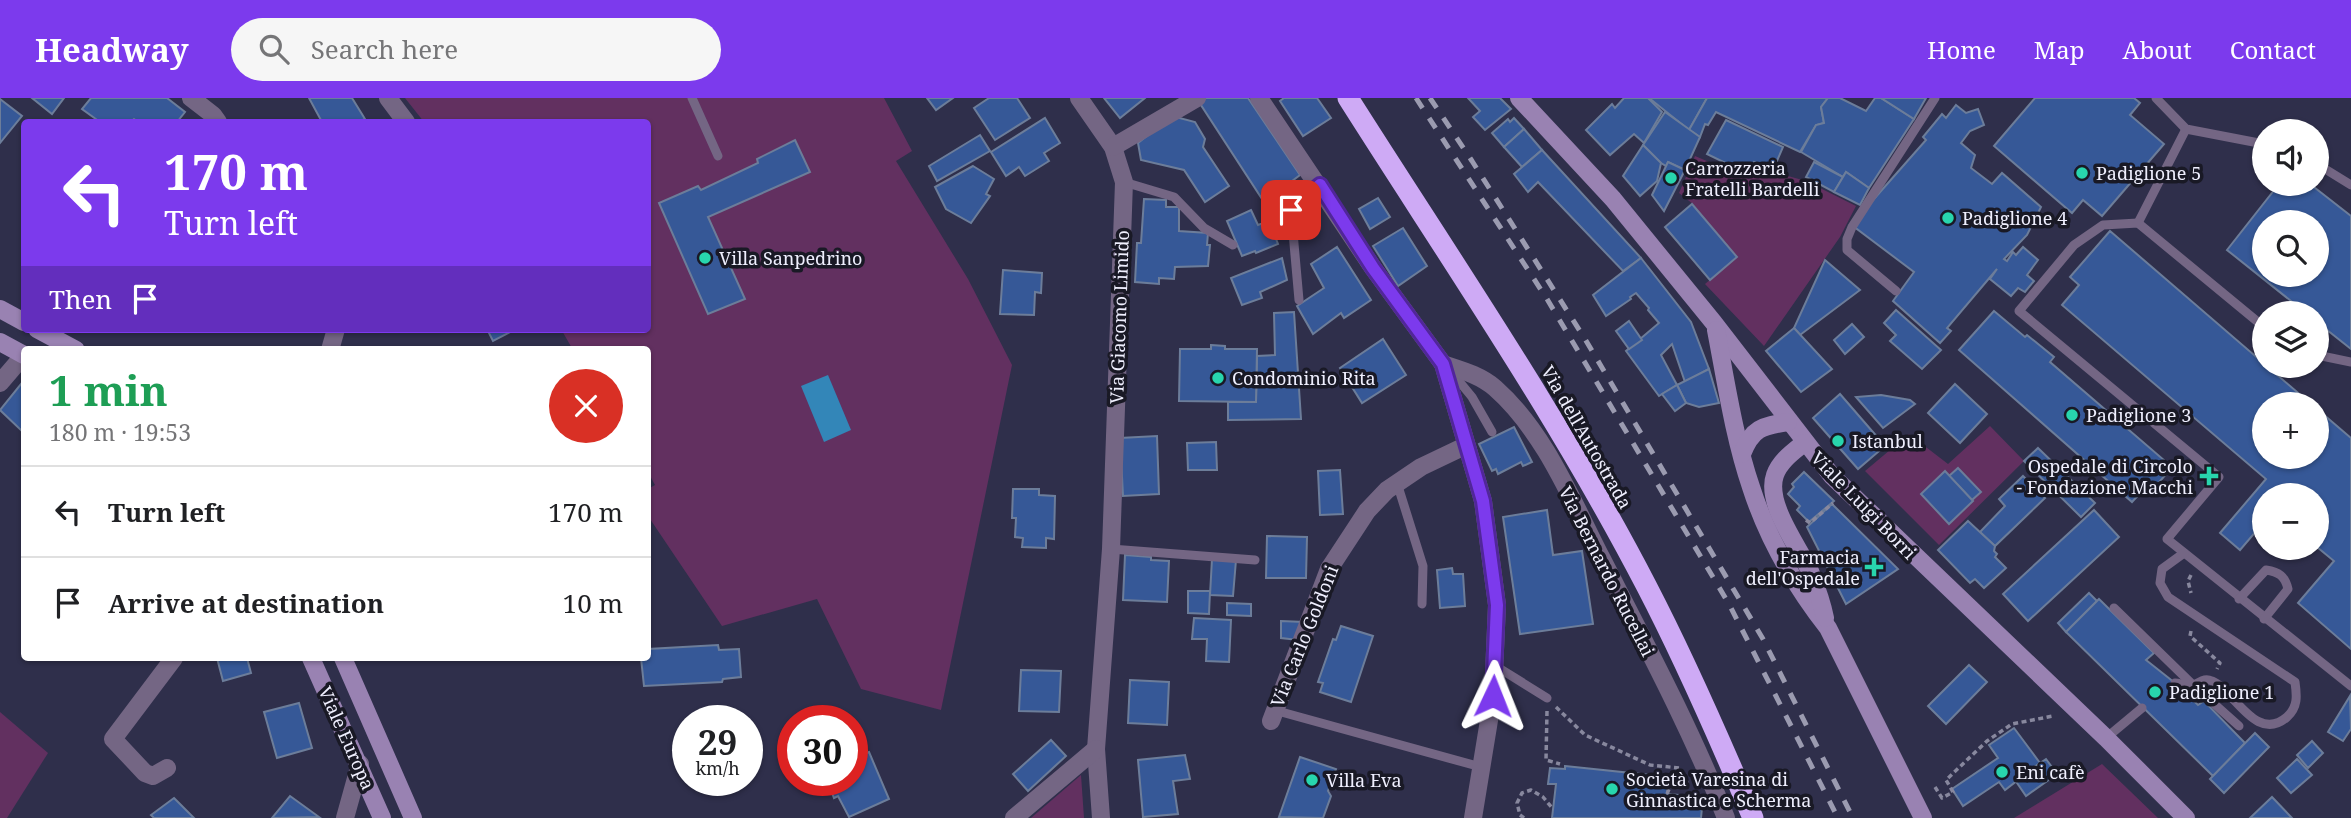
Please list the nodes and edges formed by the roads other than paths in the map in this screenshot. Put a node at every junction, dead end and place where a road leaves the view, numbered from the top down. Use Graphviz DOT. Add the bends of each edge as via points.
graph roads {
  1 [pos="191,98"];
  2 [pos="388,98"];
  3 [pos="692,98"];
  4 [pos="1079,98"];
  5 [pos="1197,98"];
  6 [pos="1259,98"];
  7 [pos="1348,98"];
  8 [pos="1519,98"];
  9 [pos="1935,98"];
  10 [pos="2156,98"];
  11 [pos="216,119"];
  12 [pos="404,119"];
  13 [pos="2186,129"];
  14 [pos="2252,142"];
  15 [pos="1113,147"];
  16 [pos="718,156"];
  17 [pos="2329,171"];
  18 [pos="1124,182"];
  19 [pos="1320,185"];
  20 [pos="2351,185"];
  21 [pos="2138,223"];
  22 [pos="1233,245"];
  23 [pos="1896,291"];
  24 [pos="1299,300"];
  25 [pos="0,309"];
  26 [pos="2252,317"];
  27 [pos="21,321"];
  28 [pos="1714,323"];
  29 [pos="44,333"];
  30 [pos="0,342"];
  31 [pos="69,346"];
  32 [pos="21,353"];
  33 [pos="2329,357"];
  34 [pos="21,358"];
  35 [pos="2351,362"];
  36 [pos="1444,364"];
  37 [pos="0,383"];
  38 [pos="1788,422"];
  39 [pos="1492,432"];
  40 [pos="1804,443"];
  41 [pos="1465,446"];
  42 [pos="1742,454"];
  43 [pos="1397,483"];
  44 [pos="1111,549"];
  45 [pos="2184,553"];
  46 [pos="1255,560"];
  47 [pos="2239,598"];
  48 [pos="1422,604"];
  49 [pos="2114,608"];
  50 [pos="2264,619"];
  51 [pos="1828,628"];
  52 [pos="172,661"];
  53 [pos="312,661"];
  54 [pos="344,661"];
  55 [pos="1494,666"];
  56 [pos="2175,683"];
  57 [pos="2193,685"];
  58 [pos="2351,686"];
  59 [pos="1547,698"];
  60 [pos="2142,708"];
  61 [pos="1272,716"];
  62 [pos="2239,726"];
  63 [pos="2106,738"];
  64 [pos="1096,749"];
  65 [pos="360,764"];
  66 [pos="1480,767"];
  67 [pos="167,768"];
  68 [pos="345,818"];
  69 [pos="382,818"];
  70 [pos="413,818"];
  71 [pos="1014,818"];
  72 [pos="1101,818"];
  73 [pos="1473,818"];
  74 [pos="1726,818"];
  75 [pos="1753,818"];
  76 [pos="1923,818"];
  77 [pos="2186,818"];
  1 -- 11 [label="street"];
  2 -- 12 [label="street"];
  3 -- 16 [label="lane"];
  4 -- 15 [label="street, Via Giacomo Limido"];
  5 -- 15 [label="street"];
  6 -- 19 [label="street"];
  7 -- 75 [label="highway, Via dell'Autostrada" via="1525,375 1640,574"];
  8 -- 28 [label="street, Viale Luigi Borri" via="1613,199"];
  9 -- 23 [label="lane" via="1847,239 1847,250"];
  10 -- 13 [label="lane"];
  13 -- 14 [label="lane"];
  13 -- 21 [label="lane"];
  15 -- 18 [label="street, Via Giacomo Limido"];
  17 -- 20 [label="lane"];
  18 -- 22 [label="lane" via="1174,197 1204,228"];
  18 -- 44 [label="street, Via Giacomo Limido"];
  19 -- 24 [label="lane" via="1291,210"];
  19 -- 36 [label="street" via="1373,268"];
  21 -- 26 [label="lane"];
  21 -- 45 [label="lane" via="2103,225 2074,246 2019,311 2219,477 2167,539"];
  25 -- 27 [label="street"];
  28 -- 38 [label="street, Viale Luigi Borri"];
  28 -- 42 [label="street"];
  29 -- 31 [label="street"];
  30 -- 32 [label="street"];
  33 -- 35 [label="lane"];
  34 -- 37 [label="street"];
  36 -- 39 [label="lane" via="1472,397"];
  36 -- 41 [label="street"];
  36 -- 74 [label="street, Via Bernardo Rucellai" via="1478,376 1494,388 1521,416 1546,454 1635,624"];
  38 -- 40 [label="street, Viale Luigi Borri"];
  38 -- 42 [label="street" via="1756,430"];
  40 -- 51 [label="street" via="1775,473 1774,496 1810,572"];
  40 -- 63 [label="street, Viale Luigi Borri" via="1840,484"];
  41 -- 43 [label="street, Via Carlo Goldoni"];
  41 -- 55 [label="street" via="1483,501 1497,605"];
  42 -- 51 [label="street" via="1771,536 1810,606"];
  43 -- 48 [label="lane" via="1423,566"];
  43 -- 61 [label="street, Via Carlo Goldoni" via="1367,511 1329,569"];
  44 -- 46 [label="lane"];
  44 -- 64 [label="street, Via Giacomo Limido"];
  45 -- 47 [label="lane"];
  45 -- 57 [label="lane" via="2162,569 2160,583 2168,597 2295,682 2297,696 2293,711 2282,722 2267,724 2252,718 2213,681 2203,679"];
  47 -- 50 [label="lane"];
  47 -- 50 [label="lane" via="2266,570 2277,571 2288,589"];
  49 -- 57 [label="lane"];
  50 -- 58 [label="lane"];
  51 -- 76 [label="street"];
  52 -- 67 [label="street" via="113,739 145,773 153,776"];
  53 -- 65 [label="street, Viale Europa"];
  54 -- 70 [label="street, Viale Europa"];
  55 -- 59 [label="lane"];
  55 -- 66 [label="street"];
  56 -- 57 [label="lane"];
  57 -- 62 [label="lane"];
  60 -- 63 [label="lane"];
  61 -- 66 [label="lane"];
  63 -- 77 [label="street, Viale Luigi Borri"];
  64 -- 71 [label="street"];
  64 -- 72 [label="street, Via Giacomo Limido"];
  65 -- 68 [label="street"];
  65 -- 69 [label="street, Viale Europa"];
  66 -- 73 [label="street"];
}
